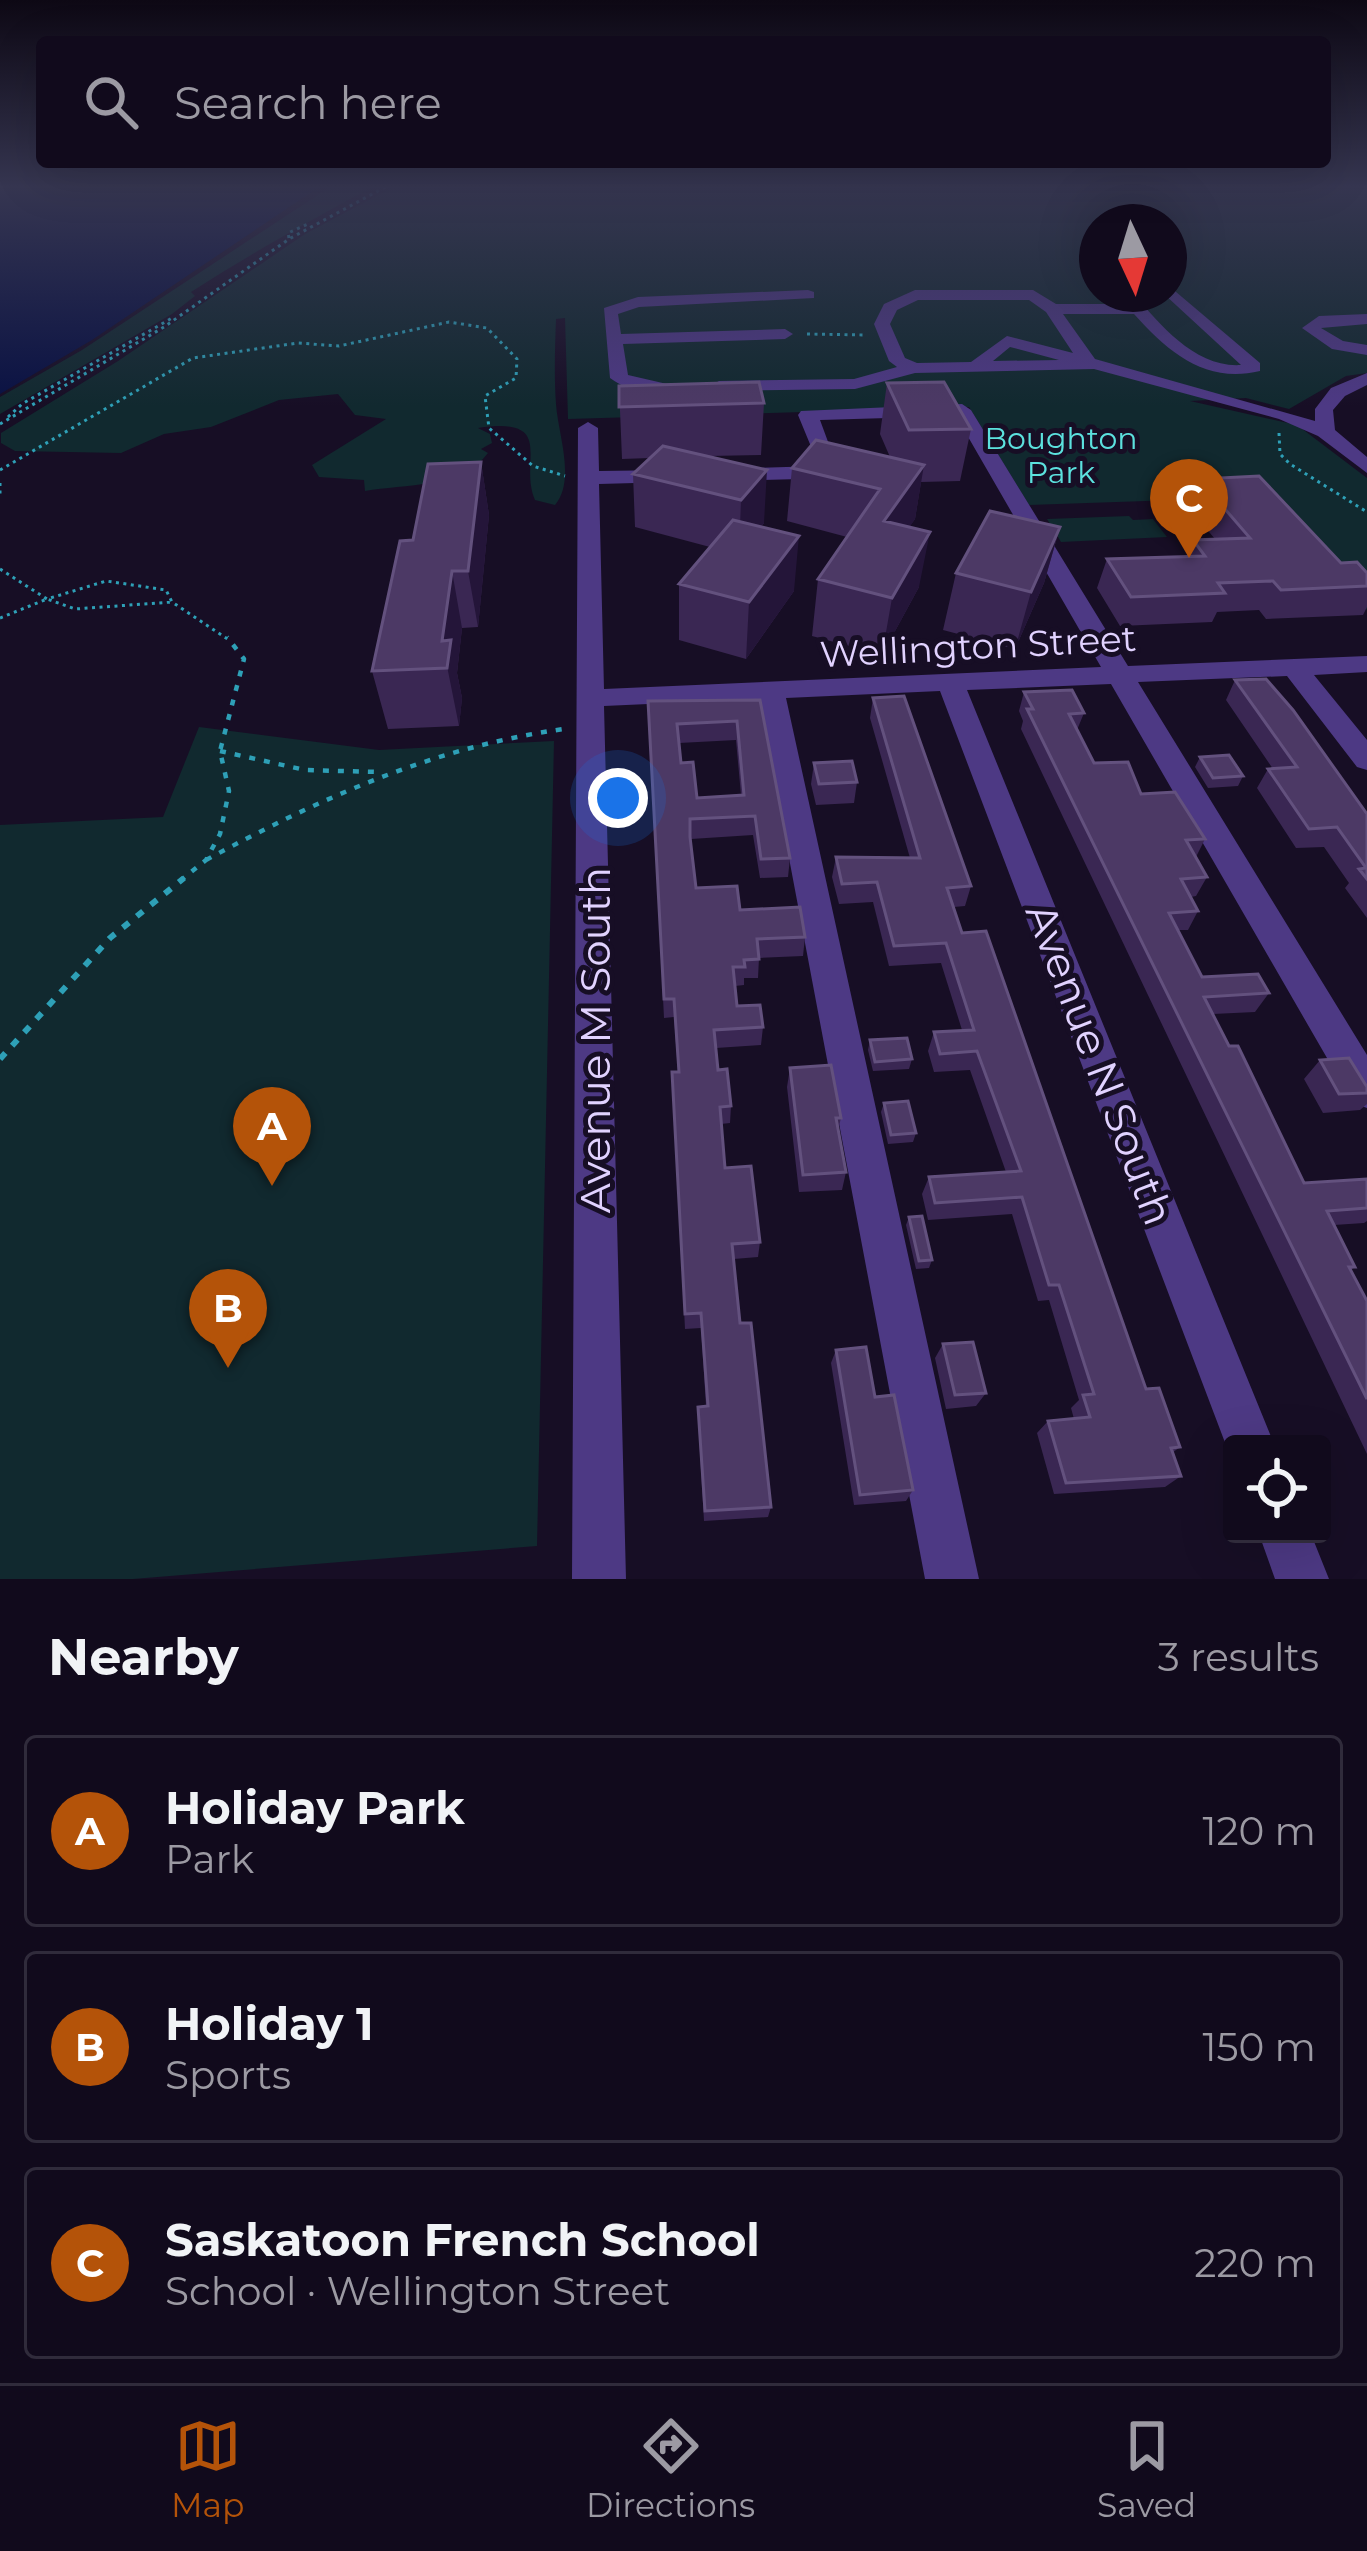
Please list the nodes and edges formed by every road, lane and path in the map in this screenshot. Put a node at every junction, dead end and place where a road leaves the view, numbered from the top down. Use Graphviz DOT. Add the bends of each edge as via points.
graph roads {
  1 [pos="259,259"];
  2 [pos="808,295"];
  3 [pos="763,300"];
  4 [pos="1187,307"];
  5 [pos="1052,309"];
  6 [pos="1079,309"];
  7 [pos="1143,312"];
  8 [pos="1367,319"];
  9 [pos="885,335"];
  10 [pos="613,339"];
  11 [pos="1367,350"];
  12 [pos="792,359"];
  13 [pos="1090,364"];
  14 [pos="914,368"];
  15 [pos="1367,378"];
  16 [pos="1298,420"];
  17 [pos="2,423"];
  18 [pos="588,428"];
  19 [pos="1325,432"];
  20 [pos="1360,461"];
  21 [pos="0,470"];
  22 [pos="0,483"];
  23 [pos="589,483"];
  24 [pos="0,497"];
  25 [pos="1367,512"];
  26 [pos="0,569"];
  27 [pos="46,599"];
  28 [pos="172,602"];
  29 [pos="0,618"];
  30 [pos="1367,664"];
  31 [pos="1294,667"];
  32 [pos="1119,676"];
  33 [pos="951,685"];
  34 [pos="771,692"];
  35 [pos="592,712"];
  36 [pos="220,751"];
  37 [pos="1367,760"];
  38 [pos="383,772"];
  39 [pos="206,860"];
  40 [pos="0,1059"];
  41 [pos="1367,1090"];
  42 [pos="1245,1435"];
  43 [pos="1288,1543"];
  44 [pos="599,1579"];
  45 [pos="952,1579"];
  46 [pos="1302,1579"];
  1 -- 17 [label="path"];
  2 -- 3 [label="street"];
  3 -- 10 [label="street" via="620,305 610,311"];
  3 -- 12 [label="street" via="776,304"];
  4 -- 7 [label="street" via="1254,367 1201,365"];
  5 -- 6 [label="street"];
  5 -- 9 [label="street" via="1018,292 915,295 890,307"];
  5 -- 13 [label="street"];
  8 -- 11 [label="street" via="1310,328"];
  9 -- 12 [label="path"];
  9 -- 14 [label="street" via="898,362"];
  10 -- 12 [label="street"];
  10 -- 12 [label="street" via="619,378 628,385"];
  12 -- 14 [label="street" via="855,384"];
  13 -- 14 [label="street" via="1006,341 977,366"];
  13 -- 16 [label="street"];
  15 -- 19 [label="street" via="1324,409"];
  16 -- 19 [label="street"];
  16 -- 25 [label="path" via="1280,432 1280,454"];
  18 -- 23 [label="street, Avenue M South"];
  19 -- 20 [label="street"];
  21 -- 23 [label="path" via="194,358 298,343 339,346 421,325 474,323 495,334 519,367 516,378 485,396 489,428 533,466 570,476 569,488"];
  22 -- 24 [label="path"];
  23 -- 32 [label="street" via="839,472 825,461 808,415 962,410"];
  23 -- 35 [label="street, Avenue M South"];
  26 -- 27 [label="path"];
  27 -- 28 [label="path" via="75,609"];
  27 -- 28 [label="path" via="91,581 130,578 166,590"];
  27 -- 29 [label="path"];
  28 -- 36 [label="path" via="222,631 244,659"];
  30 -- 31 [label="street, Wellington Street"];
  31 -- 32 [label="street, Wellington Street"];
  31 -- 37 [label="street"];
  32 -- 33 [label="street, Wellington Street"];
  32 -- 41 [label="street"];
  33 -- 34 [label="street, Wellington Street"];
  33 -- 42 [label="street, Avenue N South"];
  34 -- 35 [label="street, Wellington Street"];
  34 -- 45 [label="street"];
  35 -- 38 [label="path"];
  35 -- 44 [label="street, Avenue M South"];
  36 -- 38 [label="path" via="305,770"];
  36 -- 39 [label="path" via="229,790"];
  38 -- 39 [label="path"];
  39 -- 40 [label="path" via="110,938"];
  43 -- 46 [label="street"];
}
